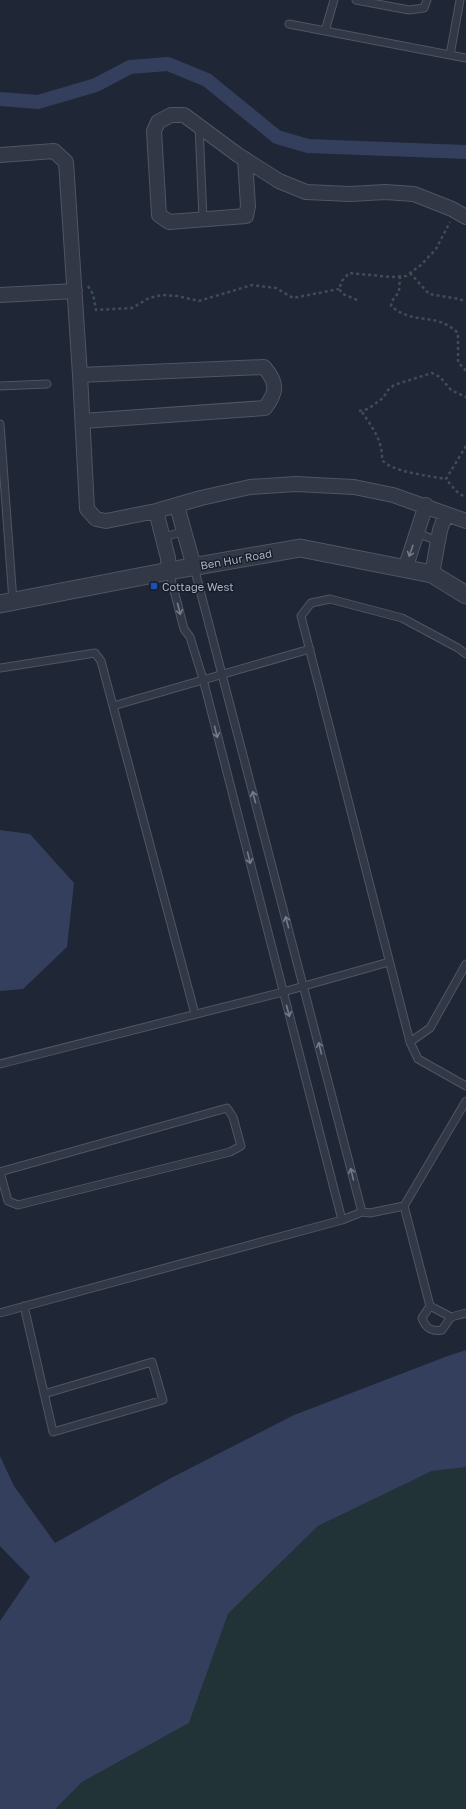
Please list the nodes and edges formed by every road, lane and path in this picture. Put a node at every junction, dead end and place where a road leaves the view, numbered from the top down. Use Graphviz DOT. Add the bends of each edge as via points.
graph roads {
  1 [pos="334,0"];
  2 [pos="356,0"];
  3 [pos="427,0"];
  4 [pos="460,0"];
  5 [pos="289,24"];
  6 [pos="325,31"];
  7 [pos="450,55"];
  8 [pos="466,58"];
  9 [pos="199,126"];
  10 [pos="0,155"];
  11 [pos="245,159"];
  12 [pos="461,214"];
  13 [pos="203,219"];
  14 [pos="73,272"];
  15 [pos="410,273"];
  16 [pos="400,276"];
  17 [pos="339,289"];
  18 [pos="75,291"];
  19 [pos="0,295"];
  20 [pos="357,300"];
  21 [pos="466,302"];
  22 [pos="466,371"];
  23 [pos="80,375"];
  24 [pos="47,384"];
  25 [pos="0,386"];
  26 [pos="466,397"];
  27 [pos="83,421"];
  28 [pos="0,424"];
  29 [pos="466,446"];
  30 [pos="446,479"];
  31 [pos="466,498"];
  32 [pos="177,506"];
  33 [pos="426,506"];
  34 [pos="3,507"];
  35 [pos="156,511"];
  36 [pos="446,514"];
  37 [pos="466,521"];
  38 [pos="183,532"];
  39 [pos="417,533"];
  40 [pos="163,537"];
  41 [pos="438,541"];
  42 [pos="194,567"];
  43 [pos="405,569"];
  44 [pos="169,571"];
  45 [pos="432,574"];
  46 [pos="466,595"];
  47 [pos="6,603"];
  48 [pos="310,649"];
  49 [pos="466,654"];
  50 [pos="0,668"];
  51 [pos="222,675"];
  52 [pos="203,679"];
  53 [pos="113,706"];
  54 [pos="389,962"];
  55 [pos="466,964"];
  56 [pos="304,986"];
  57 [pos="283,992"];
  58 [pos="195,1014"];
  59 [pos="410,1042"];
  60 [pos="0,1064"];
  61 [pos="466,1086"];
  62 [pos="466,1100"];
  63 [pos="0,1172"];
  64 [pos="404,1206"];
  65 [pos="362,1212"];
  66 [pos="342,1220"];
  67 [pos="24,1306"];
  68 [pos="430,1306"];
  69 [pos="0,1313"];
  70 [pos="466,1313"];
  71 [pos="451,1317"];
  72 [pos="44,1394"];
  1 -- 6 [label="lane"];
  2 -- 3 [label="lane" via="409,10 424,8"];
  4 -- 7 [label="lane"];
  5 -- 6 [label="lane"];
  6 -- 7 [label="lane"];
  7 -- 8 [label="lane"];
  9 -- 11 [label="street"];
  9 -- 13 [label="lane"];
  9 -- 13 [label="street" via="184,115 171,115 158,122 154,131 159,215 169,222"];
  10 -- 14 [label="street" via="54,151 66,162"];
  11 -- 12 [label="street" via="279,181 306,192 414,194"];
  11 -- 13 [label="street" via="248,206 246,216"];
  12 -- 15 [label="path" via="436,250"];
  14 -- 17 [label="path" via="83,279 93,294 96,310 132,308 149,298 162,295 199,301 252,285 276,288 293,298"];
  14 -- 18 [label="street"];
  15 -- 16 [label="path"];
  15 -- 21 [label="path" via="429,294"];
  16 -- 17 [label="path" via="349,273"];
  16 -- 22 [label="path" via="399,292 391,306 397,312 410,317 436,320 450,326 458,333 458,362"];
  17 -- 20 [label="path" via="343,294"];
  18 -- 19 [label="street"];
  18 -- 23 [label="street"];
  23 -- 27 [label="street"];
  23 -- 27 [label="street" via="264,367 273,378 274,390 274,396 265,408"];
  24 -- 25 [label="lane"];
  26 -- 30 [label="path" via="451,390 440,376 432,373 394,385 383,398 360,412 376,431 382,460 386,465"];
  27 -- 35 [label="street" via="87,508 96,519 106,521"];
  28 -- 34 [label="lane"];
  29 -- 30 [label="path"];
  30 -- 31 [label="path"];
  32 -- 33 [label="street" via="250,487 296,484 354,487 393,495"];
  32 -- 35 [label="street"];
  32 -- 38 [label="street"];
  33 -- 36 [label="street"];
  33 -- 39 [label="street"];
  34 -- 47 [label="lane"];
  35 -- 40 [label="street"];
  36 -- 37 [label="street"];
  36 -- 41 [label="street"];
  38 -- 40 [label="lane"];
  38 -- 42 [label="street"];
  39 -- 41 [label="lane"];
  39 -- 43 [label="street, one-way"];
  40 -- 44 [label="street"];
  41 -- 45 [label="street"];
  42 -- 43 [label="street, Ben Hur Road" via="300,548"];
  42 -- 44 [label="street, Ben Hur Road"];
  42 -- 51 [label="lane"];
  43 -- 45 [label="street, Ben Hur Road"];
  44 -- 47 [label="street, Ben Hur Road"];
  44 -- 52 [label="lane, one-way" via="184,629 190,637"];
  45 -- 46 [label="street, Ben Hur Road"];
  48 -- 49 [label="lane" via="301,616 311,603 330,599 402,618"];
  48 -- 51 [label="lane"];
  48 -- 54 [label="lane"];
  50 -- 53 [label="lane" via="94,653 101,661"];
  51 -- 52 [label="lane"];
  56 -- 51 [label="lane, one-way"];
  52 -- 53 [label="lane"];
  52 -- 57 [label="lane, one-way"];
  53 -- 58 [label="lane"];
  54 -- 56 [label="lane"];
  54 -- 59 [label="lane"];
  55 -- 59 [label="lane" via="430,1028"];
  56 -- 57 [label="lane"];
  65 -- 56 [label="lane, one-way"];
  57 -- 58 [label="lane"];
  57 -- 66 [label="lane, one-way"];
  58 -- 60 [label="lane"];
  59 -- 61 [label="lane" via="418,1059"];
  62 -- 64 [label="lane"];
  63 -- 63 [label="lane" via="227,1108 233,1117 241,1146 230,1152 18,1205 8,1201"];
  64 -- 65 [label="lane" via="370,1213"];
  64 -- 68 [label="lane"];
  65 -- 66 [label="lane"];
  66 -- 67 [label="lane"];
  67 -- 69 [label="lane"];
  67 -- 72 [label="lane"];
  68 -- 71 [label="lane"];
  68 -- 71 [label="lane" via="422,1318 430,1329 442,1330"];
  70 -- 71 [label="lane"];
  72 -- 72 [label="lane" via="53,1432 163,1400 152,1362"];
}
